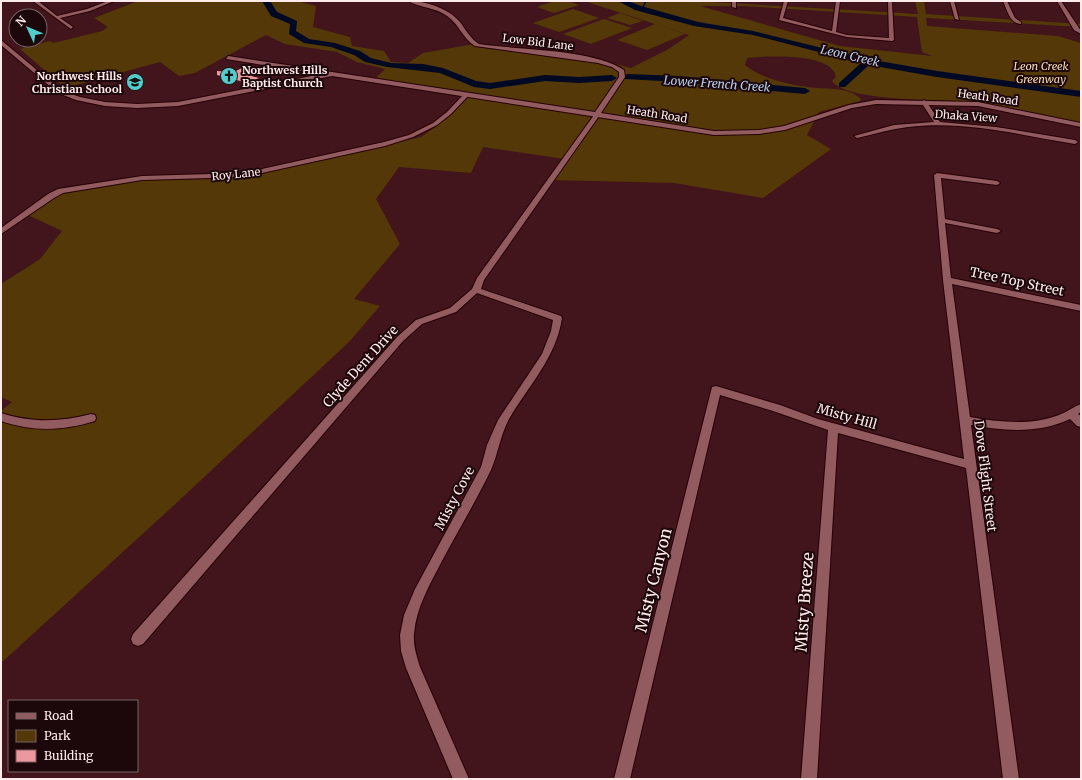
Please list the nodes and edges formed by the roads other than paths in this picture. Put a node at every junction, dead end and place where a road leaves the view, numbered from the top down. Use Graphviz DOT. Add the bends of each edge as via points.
graph roads {
  1 [pos="35,1"];
  2 [pos="411,1"];
  3 [pos="734,1"];
  4 [pos="786,1"];
  5 [pos="838,1"];
  6 [pos="890,1"];
  7 [pos="952,1"];
  8 [pos="1005,1"];
  9 [pos="1059,1"];
  10 [pos="108,2"];
  11 [pos="734,7"];
  12 [pos="57,17"];
  13 [pos="957,19"];
  14 [pos="1019,23"];
  15 [pos="71,28"];
  16 [pos="1081,32"];
  17 [pos="832,33"];
  18 [pos="1,42"];
  19 [pos="228,58"];
  20 [pos="332,74"];
  21 [pos="466,95"];
  22 [pos="924,102"];
  23 [pos="596,116"];
  24 [pos="939,124"];
  25 [pos="1081,125"];
  26 [pos="857,136"];
  27 [pos="1075,142"];
  28 [pos="997,182"];
  29 [pos="941,220"];
  30 [pos="997,231"];
  31 [pos="1,232"];
  32 [pos="947,280"];
  33 [pos="476,290"];
  34 [pos="1081,308"];
  35 [pos="716,390"];
  36 [pos="1081,408"];
  37 [pos="1071,413"];
  38 [pos="1,417"];
  39 [pos="91,418"];
  40 [pos="964,420"];
  41 [pos="1081,423"];
  42 [pos="833,428"];
  43 [pos="970,465"];
  44 [pos="138,639"];
  45 [pos="461,779"];
  46 [pos="622,779"];
  47 [pos="809,779"];
  48 [pos="1012,779"];
  1 -- 12 [label="street"];
  2 -- 23 [label="street, Low Bid Lane" via="450,15 477,45 597,60 617,66 622,71 622,77"];
  3 -- 11 [label="street"];
  4 -- 17 [label="street" via="781,19"];
  5 -- 17 [label="street"];
  6 -- 17 [label="street" via="892,40"];
  7 -- 13 [label="street"];
  8 -- 14 [label="street" via="1013,19"];
  9 -- 16 [label="street" via="1076,29"];
  10 -- 12 [label="street" via="88,10"];
  12 -- 15 [label="street"];
  18 -- 20 [label="street" via="60,92 78,99 109,105 137,106 190,102"];
  19 -- 20 [label="street, Heath Road"];
  20 -- 21 [label="street, Heath Road"];
  21 -- 23 [label="street, Heath Road"];
  21 -- 31 [label="street, Roy Lane" via="435,124 402,139 244,175 142,178 61,191"];
  22 -- 23 [label="street, Heath Road" via="859,104 791,127 744,133 699,131"];
  22 -- 24 [label="street"];
  22 -- 25 [label="street, Heath Road" via="986,106"];
  23 -- 33 [label="street, Clyde Dent Drive" via="480,280"];
  24 -- 26 [label="street, Dhaka View" via="894,127"];
  24 -- 27 [label="street, Dhaka View" via="996,127"];
  28 -- 29 [label="street, Dove Flight Street" via="937,176"];
  29 -- 30 [label="street"];
  29 -- 32 [label="street, Dove Flight Street"];
  32 -- 34 [label="street, Tree Top Street"];
  32 -- 40 [label="street, Dove Flight Street"];
  33 -- 44 [label="street, Clyde Dent Drive" via="452,310 419,322 400,339"];
  33 -- 45 [label="street, Misty Cove" via="558,318 557,330 541,365 506,416 491,447 486,468 421,589 411,615 407,635 413,668"];
  35 -- 42 [label="street, Misty Hill"];
  35 -- 46 [label="street, Misty Canyon"];
  36 -- 37 [label="street"];
  37 -- 40 [label="street" via="1052,422 1027,427 999,426"];
  37 -- 41 [label="street"];
  38 -- 39 [label="street" via="38,426 68,425"];
  40 -- 43 [label="street, Dove Flight Street"];
  42 -- 43 [label="street, Misty Hill"];
  42 -- 47 [label="street, Misty Breeze"];
  43 -- 48 [label="street, Dove Flight Street"];
}
